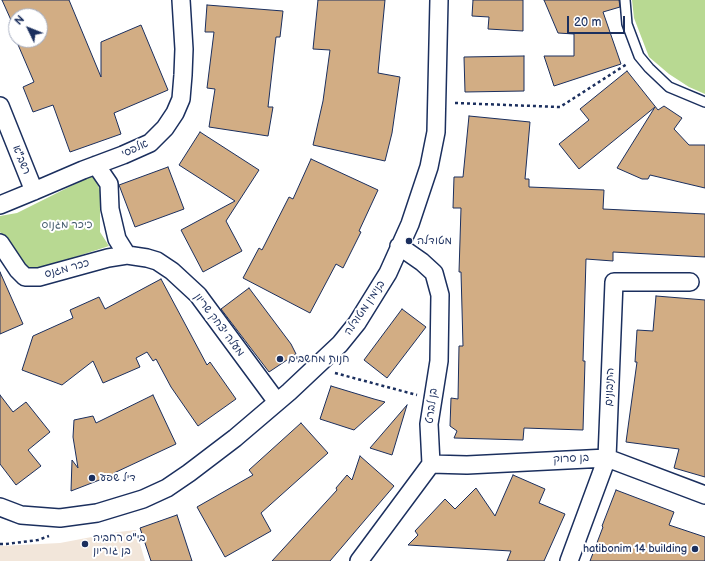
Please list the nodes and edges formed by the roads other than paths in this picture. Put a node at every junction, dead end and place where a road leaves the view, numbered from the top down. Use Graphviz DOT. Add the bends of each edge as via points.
graph roads {
  1 [pos="181,0"];
  2 [pos="439,0"];
  3 [pos="625,0"];
  4 [pos="705,102"];
  5 [pos="0,106"];
  6 [pos="96,165"];
  7 [pos="34,191"];
  8 [pos="0,205"];
  9 [pos="0,243"];
  10 [pos="399,246"];
  11 [pos="127,255"];
  12 [pos="690,282"];
  13 [pos="277,402"];
  14 [pos="607,458"];
  15 [pos="431,464"];
  16 [pos="705,496"];
  17 [pos="0,507"];
  18 [pos="359,561"];
  19 [pos="569,561"];
  1 -- 6 [label="street, אלפסי" via="183,75 181,99 175,113 165,128 150,142"];
  2 -- 10 [label="street, בנימין מטודלה" via="436,132 429,167 410,224"];
  3 -- 4 [label="lane" via="627,24 639,56 669,87"];
  5 -- 7 [label="street, רשב\"א"];
  6 -- 7 [label="street, אלפסי"];
  6 -- 11 [label="street" via="109,184 110,209 117,239"];
  7 -- 8 [label="street, אלפסי"];
  9 -- 11 [label="street, ככר מגנס" via="25,276 39,277"];
  10 -- 13 [label="street, בנימין מטודלה" via="388,273 357,323 340,344"];
  10 -- 15 [label="street, בן לברט" via="434,273 440,295 439,361 429,424"];
  11 -- 13 [label="street, מעלה יצחק שריון" via="157,261 198,295"];
  12 -- 14 [label="street, התיבונים" via="614,282"];
  13 -- 17 [label="street, בנימין מטודלה" via="236,438 189,473 167,488 143,499 97,513 60,518 21,515"];
  14 -- 15 [label="street, בן סרוק" via="468,465"];
  14 -- 16 [label="street, בן סרוק"];
  14 -- 19 [label="street, התיבונים"];
  15 -- 18 [label="street"];
}
